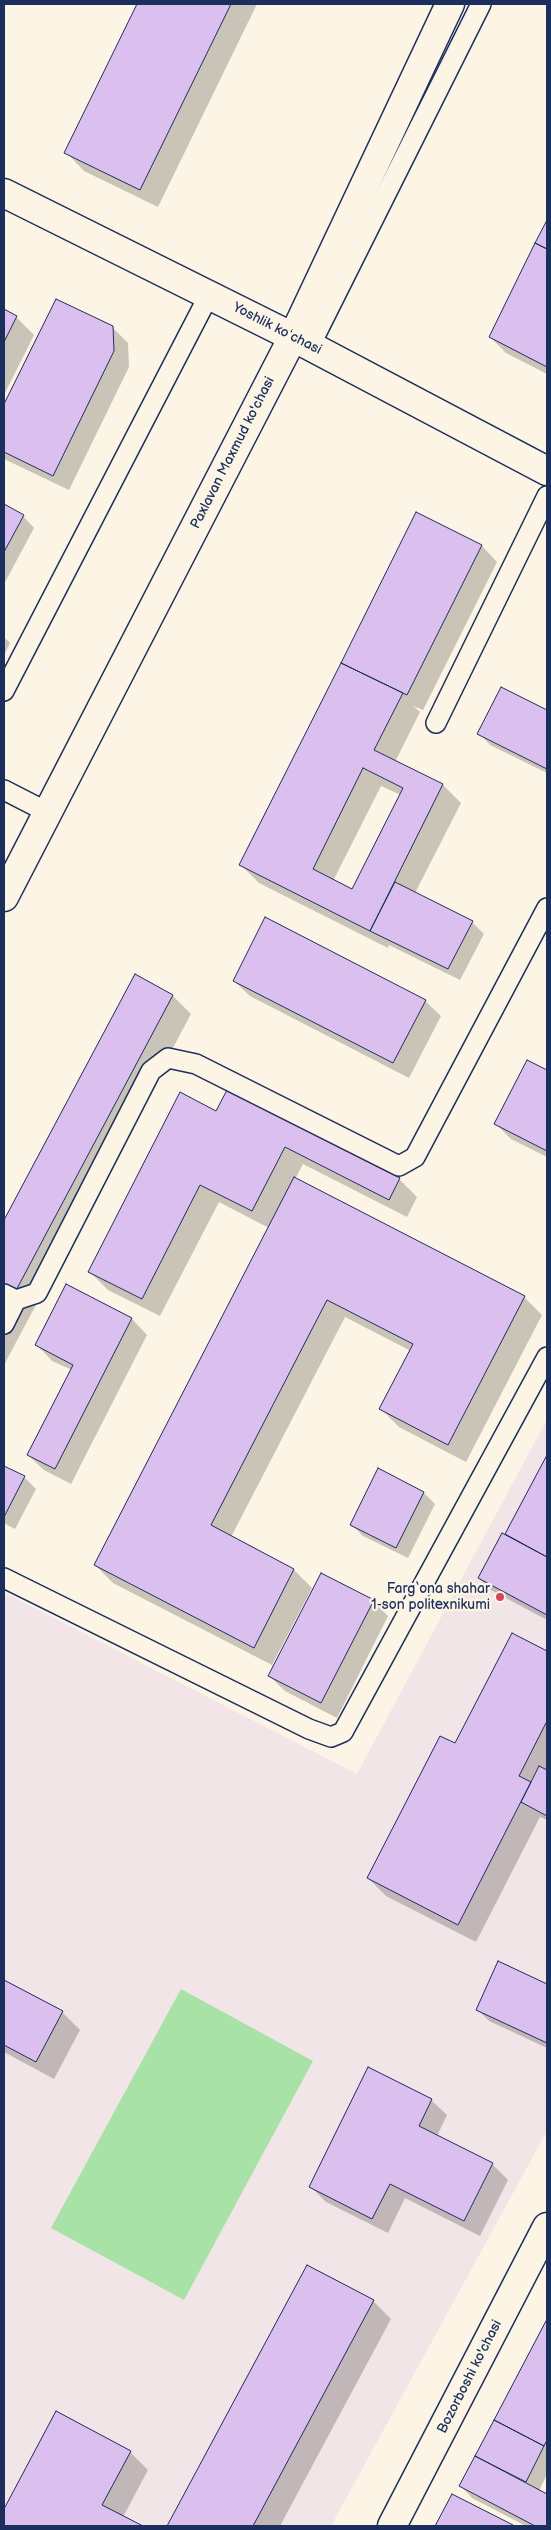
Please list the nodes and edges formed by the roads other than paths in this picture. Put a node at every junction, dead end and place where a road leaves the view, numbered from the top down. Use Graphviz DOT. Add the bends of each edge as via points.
graph roads {
  1 [pos="450,4"];
  2 [pos="481,4"];
  3 [pos="4,193"];
  4 [pos="209,295"];
  5 [pos="302,341"];
  6 [pos="547,471"];
  7 [pos="547,496"];
  8 [pos="4,691"];
  9 [pos="436,723"];
  10 [pos="4,790"];
  11 [pos="47,812"];
  12 [pos="4,897"];
  13 [pos="547,908"];
  14 [pos="10,1297"];
  15 [pos="4,1324"];
  16 [pos="547,1357"];
  17 [pos="4,1578"];
  18 [pos="547,2227"];
  19 [pos="392,2526"];
  1 -- 5 [label="street, Paxlavan Maxmud ko'chasi"];
  2 -- 5 [label="lane"];
  3 -- 4 [label="street, Yoshlik koʻchasi"];
  4 -- 5 [label="street, Yoshlik koʻchasi"];
  4 -- 8 [label="lane"];
  5 -- 6 [label="street, Yoshlik koʻchasi"];
  5 -- 11 [label="street, Paxlavan Maxmud ko'chasi"];
  7 -- 9 [label="lane"];
  10 -- 11 [label="lane"];
  11 -- 12 [label="street, Paxlavan Maxmud ko'chasi"];
  13 -- 14 [label="lane" via="416,1158 399,1166 196,1064 168,1058 151,1071 37,1293"];
  14 -- 15 [label="lane"];
  16 -- 17 [label="lane" via="343,1732 331,1737"];
  18 -- 19 [label="street, Bozorboshi ko'chasi"];
}
